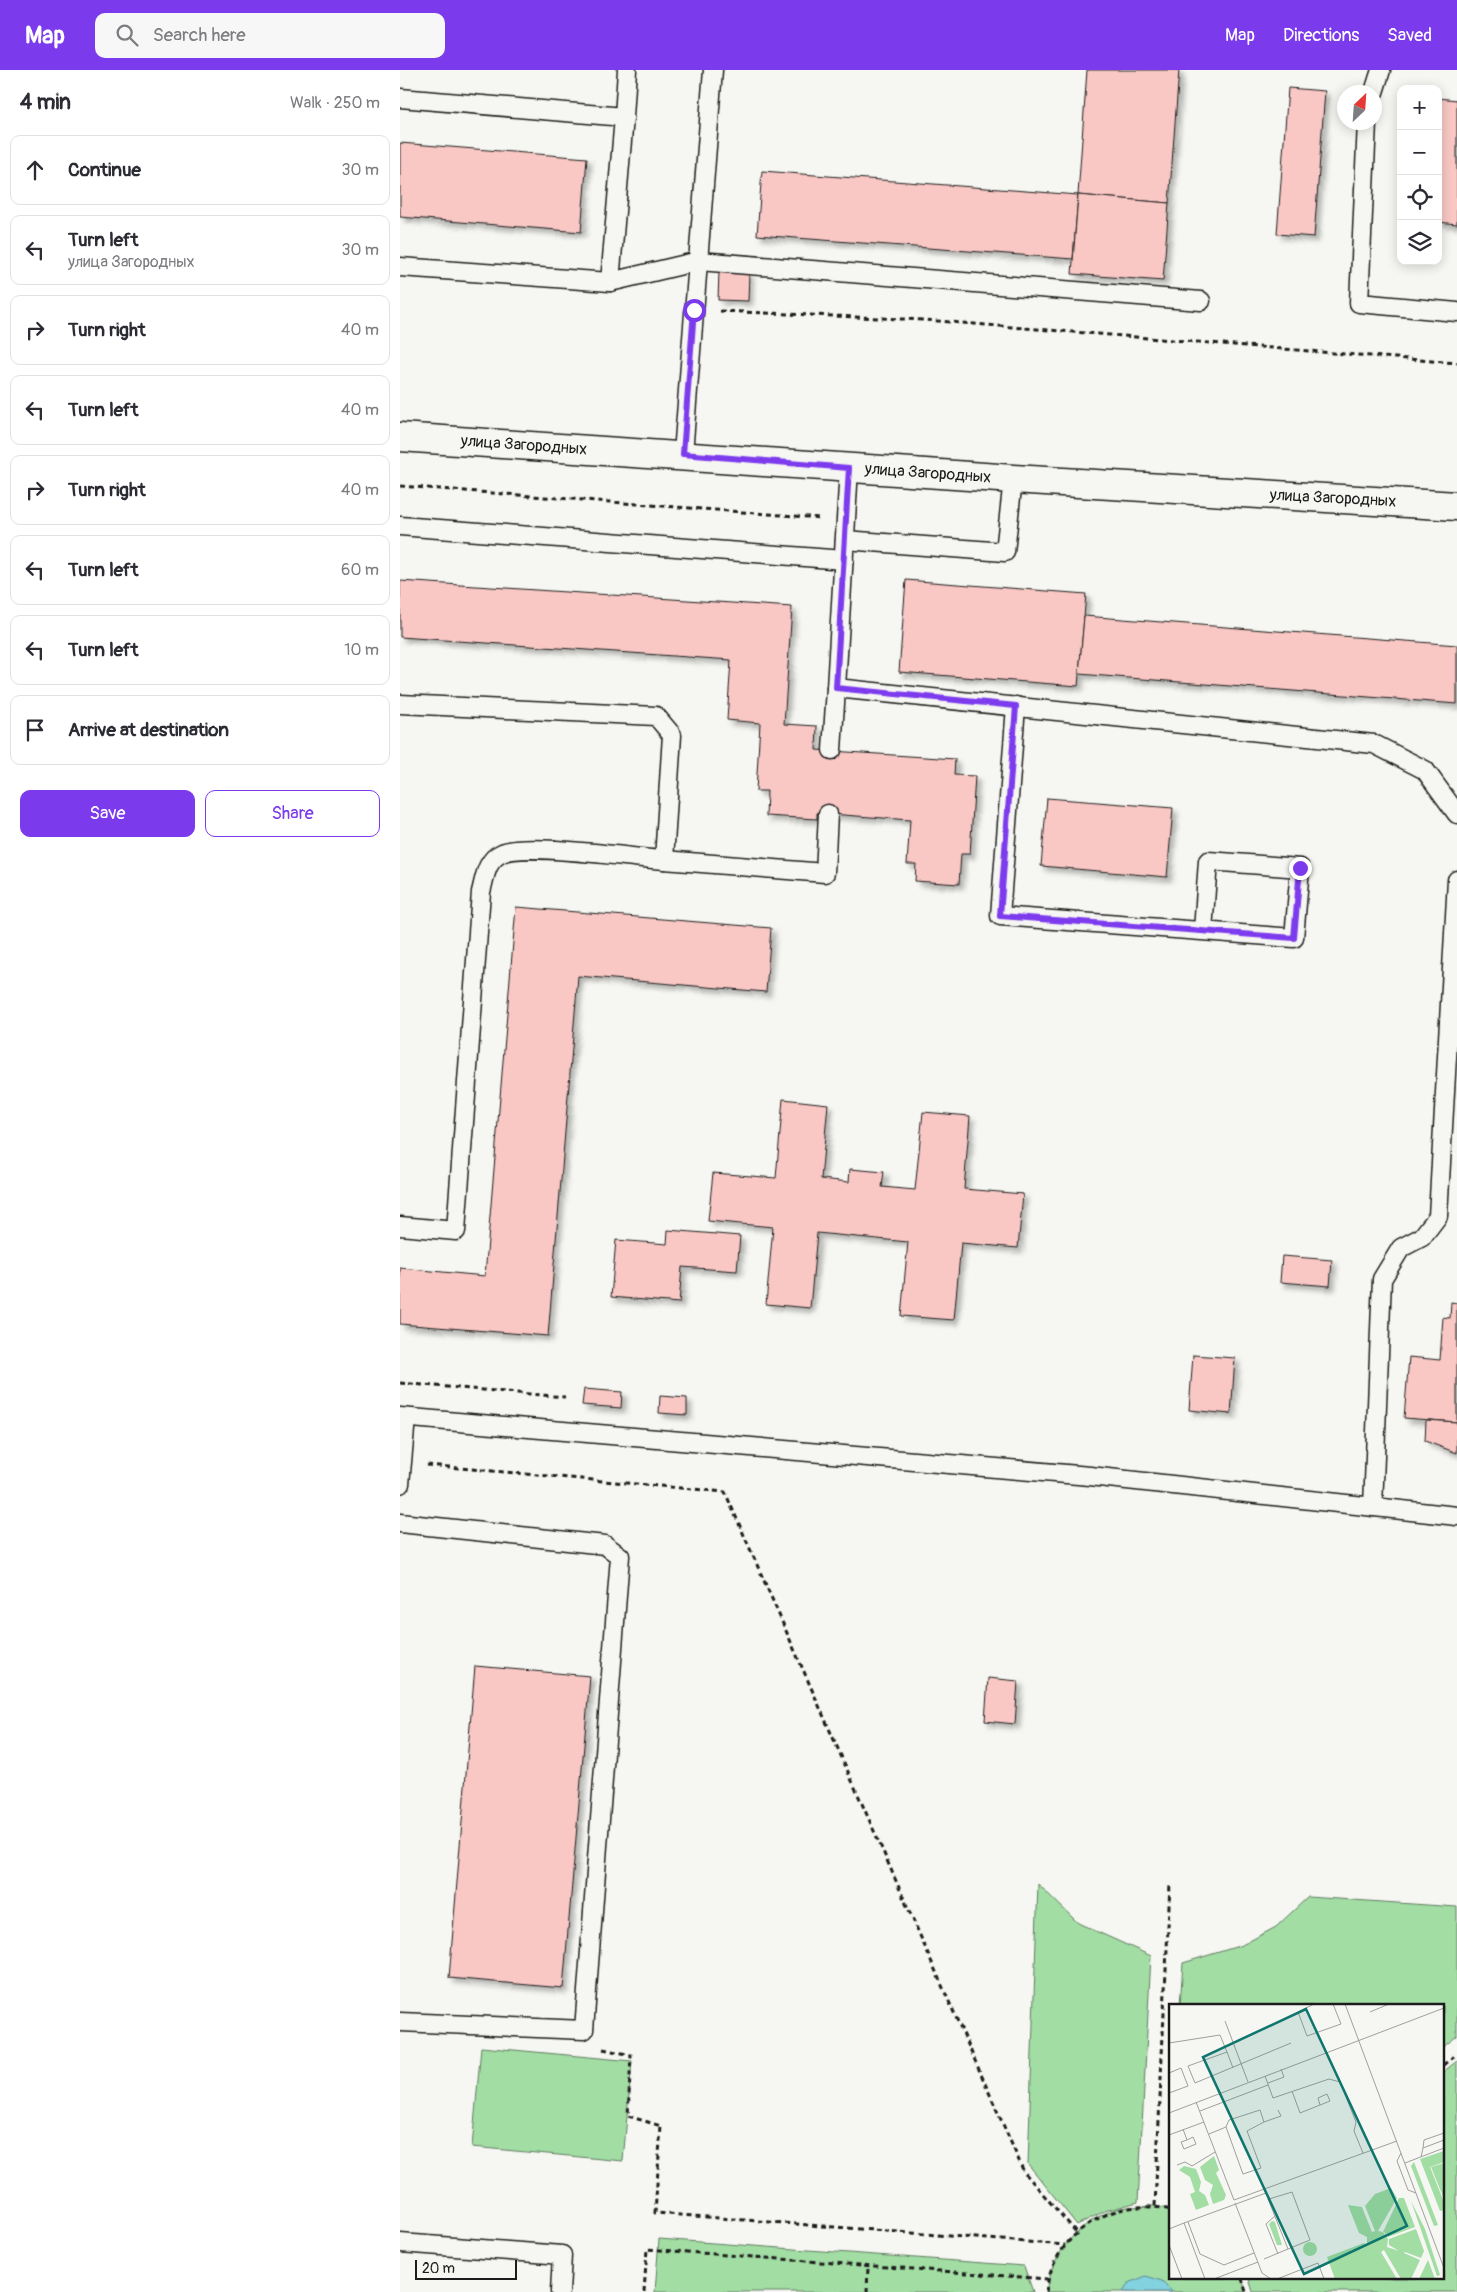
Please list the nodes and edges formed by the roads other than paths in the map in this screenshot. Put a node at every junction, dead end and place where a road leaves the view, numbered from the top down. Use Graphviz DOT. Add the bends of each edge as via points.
graph roads {
  1 [pos="627,70"];
  2 [pos="713,70"];
  3 [pos="1381,70"];
  4 [pos="1376,85"];
  5 [pos="400,98"];
  6 [pos="624,117"];
  7 [pos="1368,130"];
  8 [pos="698,261"];
  9 [pos="400,267"];
  10 [pos="610,282"];
  11 [pos="1201,300"];
  12 [pos="1457,312"];
  13 [pos="400,437"];
  14 [pos="683,454"];
  15 [pos="849,468"];
  16 [pos="1013,479"];
  17 [pos="1457,506"];
  18 [pos="400,526"];
  19 [pos="845,540"];
  20 [pos="844,560"];
  21 [pos="836,688"];
  22 [pos="400,704"];
  23 [pos="1016,706"];
  24 [pos="832,750"];
  25 [pos="828,814"];
  26 [pos="1457,814"];
  27 [pos="664,860"];
  28 [pos="1457,880"];
  29 [pos="1203,931"];
  30 [pos="400,1226"];
  31 [pos="403,1417"];
  32 [pos="401,1461"];
  33 [pos="400,1484"];
  34 [pos="1373,1507"];
  35 [pos="1457,1516"];
  36 [pos="400,1524"];
  37 [pos="400,2022"];
  38 [pos="400,2244"];
  39 [pos="560,2292"];
  1 -- 6 [label="lane"];
  2 -- 8 [label="lane"];
  3 -- 4 [label="lane"];
  5 -- 6 [label="lane"];
  6 -- 10 [label="lane"];
  7 -- 12 [label="lane" via="1359,303"];
  8 -- 10 [label="lane"];
  8 -- 11 [label="lane"];
  8 -- 14 [label="lane"];
  9 -- 10 [label="lane"];
  13 -- 14 [label="main road, улица Загородных"];
  14 -- 15 [label="main road, улица Загородных"];
  15 -- 16 [label="main road, улица Загородных"];
  15 -- 19 [label="lane"];
  16 -- 17 [label="main road, улица Загородных"];
  16 -- 19 [label="lane" via="1005,552"];
  18 -- 20 [label="lane"];
  19 -- 20 [label="lane"];
  20 -- 21 [label="lane"];
  21 -- 23 [label="lane"];
  21 -- 24 [label="lane"];
  22 -- 27 [label="lane" via="656,716 672,735"];
  23 -- 26 [label="lane" via="1374,744 1425,770"];
  23 -- 29 [label="lane" via="1000,916"];
  25 -- 27 [label="lane" via="824,873"];
  27 -- 30 [label="lane" via="525,848 502,852 488,865 481,892 456,1231"];
  28 -- 34 [label="lane" via="1438,1216 1422,1237 1401,1248 1382,1279"];
  29 -- 29 [label="lane" via="1294,938 1300,868 1208,861"];
  31 -- 32 [label="lane"];
  31 -- 34 [label="lane" via="1090,1476"];
  32 -- 33 [label="lane"];
  34 -- 35 [label="lane"];
  36 -- 37 [label="lane" via="605,1545 620,1556 584,2030"];
  38 -- 39 [label="lane" via="562,2255"];
}
